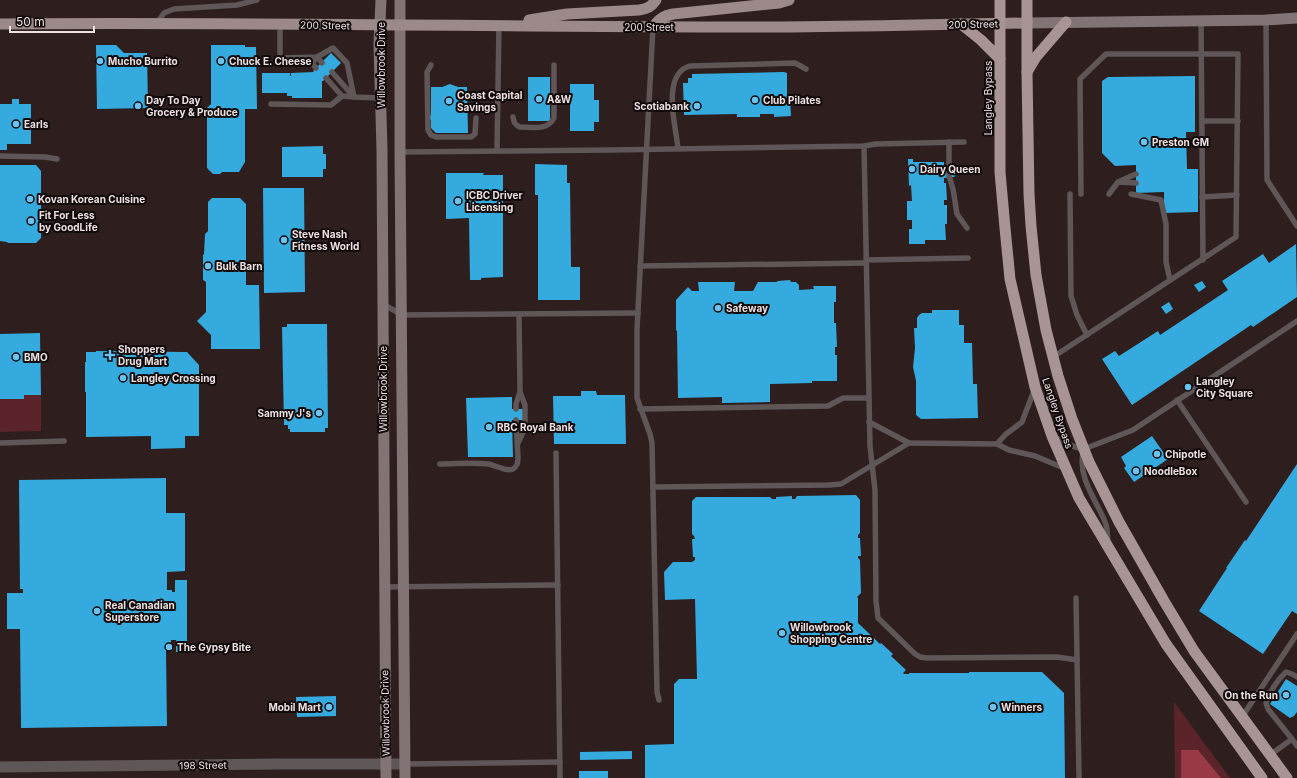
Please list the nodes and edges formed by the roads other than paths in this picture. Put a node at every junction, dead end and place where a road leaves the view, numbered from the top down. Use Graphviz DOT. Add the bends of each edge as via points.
graph roads {
  1 [pos="257,0"];
  2 [pos="381,0"];
  3 [pos="400,0"];
  4 [pos="656,0"];
  5 [pos="789,0"];
  6 [pos="1000,0"];
  7 [pos="1027,0"];
  8 [pos="1297,18"];
  9 [pos="1201,20"];
  10 [pos="1266,20"];
  11 [pos="1066,22"];
  12 [pos="157,23"];
  13 [pos="1000,23"];
  14 [pos="1027,23"];
  15 [pos="0,24"];
  16 [pos="280,24"];
  17 [pos="961,24"];
  18 [pos="499,25"];
  19 [pos="380,26"];
  20 [pos="400,26"];
  21 [pos="653,27"];
  22 [pos="1201,54"];
  23 [pos="317,57"];
  24 [pos="1000,59"];
  25 [pos="322,63"];
  26 [pos="431,65"];
  27 [pos="554,65"];
  28 [pos="316,68"];
  29 [pos="806,69"];
  30 [pos="332,72"];
  31 [pos="1027,73"];
  32 [pos="326,78"];
  33 [pos="342,96"];
  34 [pos="354,97"];
  35 [pos="381,98"];
  36 [pos="271,104"];
  37 [pos="513,117"];
  38 [pos="476,118"];
  39 [pos="1202,121"];
  40 [pos="1238,121"];
  41 [pos="948,142"];
  42 [pos="964,142"];
  43 [pos="864,146"];
  44 [pos="678,148"];
  45 [pos="646,149"];
  46 [pos="497,150"];
  47 [pos="400,152"];
  48 [pos="0,156"];
  49 [pos="57,159"];
  50 [pos="1136,174"];
  51 [pos="1118,182"];
  52 [pos="1136,183"];
  53 [pos="1070,194"];
  54 [pos="1081,194"];
  55 [pos="1109,194"];
  56 [pos="1131,194"];
  57 [pos="1237,195"];
  58 [pos="1202,197"];
  59 [pos="1297,226"];
  60 [pos="967,228"];
  61 [pos="968,258"];
  62 [pos="1203,260"];
  63 [pos="866,262"];
  64 [pos="640,266"];
  65 [pos="1170,280"];
  66 [pos="382,304"];
  67 [pos="519,314"];
  68 [pos="638,314"];
  69 [pos="402,315"];
  70 [pos="1297,321"];
  71 [pos="1087,335"];
  72 [pos="1053,358"];
  73 [pos="1035,387"];
  74 [pos="520,392"];
  75 [pos="868,398"];
  76 [pos="1178,400"];
  77 [pos="640,408"];
  78 [pos="516,409"];
  79 [pos="516,420"];
  80 [pos="869,422"];
  81 [pos="1052,436"];
  82 [pos="64,441"];
  83 [pos="909,442"];
  84 [pos="0,443"];
  85 [pos="518,443"];
  86 [pos="997,444"];
  87 [pos="1084,449"];
  88 [pos="556,453"];
  89 [pos="440,464"];
  90 [pos="872,465"];
  91 [pos="1066,470"];
  92 [pos="653,487"];
  93 [pos="1246,502"];
  94 [pos="1109,547"];
  95 [pos="558,585"];
  96 [pos="385,587"];
  97 [pos="404,587"];
  98 [pos="1076,598"];
  99 [pos="1297,634"];
  100 [pos="1077,660"];
  101 [pos="1297,677"];
  102 [pos="658,700"];
  103 [pos="1242,717"];
  104 [pos="1292,739"];
  105 [pos="1297,746"];
  106 [pos="1270,755"];
  107 [pos="560,762"];
  108 [pos="386,764"];
  109 [pos="405,764"];
  110 [pos="0,767"];
  111 [pos="386,778"];
  112 [pos="405,778"];
  113 [pos="560,778"];
  114 [pos="1079,778"];
  115 [pos="1262,778"];
  116 [pos="1287,778"];
  1 -- 12 [label="lane" via="237,5 174,9 164,13"];
  2 -- 19 [label="main road, Willowbrook Drive"];
  3 -- 20 [label="main road, Willowbrook Drive"];
  4 -- 18 [label="main road" via="648,9 643,10 567,14"];
  5 -- 21 [label="main road" via="673,14 664,16"];
  6 -- 13 [label="highway, Langley Bypass"];
  7 -- 14 [label="highway, Langley Bypass"];
  8 -- 10 [label="main road, 200 Street"];
  9 -- 10 [label="main road, 200 Street"];
  9 -- 11 [label="main road, 200 Street"];
  9 -- 22 [label="lane"];
  10 -- 59 [label="lane" via="1267,180"];
  11 -- 14 [label="main road, 200 Street"];
  11 -- 31 [label="highway" via="1036,56"];
  12 -- 15 [label="main road, 200 Street"];
  12 -- 16 [label="main road, 200 Street"];
  13 -- 14 [label="main road, 200 Street"];
  13 -- 17 [label="main road, 200 Street"];
  13 -- 24 [label="highway, Langley Bypass"];
  14 -- 31 [label="highway, Langley Bypass"];
  16 -- 19 [label="main road, 200 Street"];
  16 -- 23 [label="lane" via="280,58"];
  17 -- 21 [label="main road, 200 Street"];
  17 -- 24 [label="highway"];
  18 -- 20 [label="main road, 200 Street"];
  18 -- 21 [label="main road, 200 Street"];
  18 -- 46 [label="lane"];
  19 -- 20 [label="main road, 200 Street"];
  19 -- 35 [label="main road, Willowbrook Drive"];
  20 -- 47 [label="main road, Willowbrook Drive"];
  21 -- 45 [label="lane"];
  22 -- 39 [label="lane"];
  22 -- 40 [label="lane" via="1238,54"];
  22 -- 54 [label="lane" via="1106,54 1080,79"];
  23 -- 25 [label="lane"];
  23 -- 28 [label="lane" via="312,63"];
  23 -- 34 [label="lane" via="332,48 347,63"];
  24 -- 73 [label="highway, Langley Bypass" via="1000,172 1010,279"];
  26 -- 38 [label="lane" via="427,72 428,130 431,135 471,137 476,131"];
  27 -- 37 [label="lane" via="554,118 551,123 546,127 520,127 516,126"];
  29 -- 44 [label="lane" via="794,63 690,66 681,70 673,88 673,119"];
  30 -- 34 [label="lane"];
  31 -- 72 [label="highway, Langley Bypass" via="1031,226 1036,275"];
  32 -- 33 [label="lane"];
  33 -- 34 [label="lane"];
  33 -- 36 [label="lane" via="331,105"];
  34 -- 35 [label="lane"];
  35 -- 66 [label="main road, Willowbrook Drive"];
  39 -- 40 [label="lane"];
  39 -- 58 [label="lane"];
  40 -- 57 [label="lane"];
  41 -- 42 [label="lane"];
  41 -- 43 [label="lane"];
  41 -- 60 [label="lane" via="949,176 957,214"];
  43 -- 44 [label="lane"];
  43 -- 63 [label="lane"];
  44 -- 45 [label="lane"];
  45 -- 46 [label="lane"];
  45 -- 64 [label="lane"];
  46 -- 47 [label="lane"];
  47 -- 69 [label="main road, Willowbrook Drive"];
  48 -- 49 [label="lane"];
  50 -- 51 [label="lane"];
  51 -- 52 [label="lane"];
  51 -- 55 [label="lane"];
  53 -- 71 [label="lane" via="1071,296"];
  56 -- 65 [label="lane" via="1161,200 1166,224 1166,262"];
  57 -- 58 [label="lane"];
  57 -- 62 [label="lane" via="1236,237"];
  58 -- 62 [label="lane"];
  61 -- 63 [label="lane"];
  62 -- 65 [label="lane"];
  63 -- 64 [label="lane"];
  63 -- 75 [label="lane"];
  64 -- 68 [label="lane"];
  65 -- 71 [label="lane"];
  66 -- 69 [label="lane"];
  66 -- 96 [label="main road, Willowbrook Drive"];
  67 -- 68 [label="lane"];
  67 -- 69 [label="lane"];
  67 -- 74 [label="lane"];
  68 -- 77 [label="lane" via="637,398"];
  69 -- 97 [label="main road, Willowbrook Drive"];
  70 -- 76 [label="lane"];
  71 -- 72 [label="lane"];
  72 -- 87 [label="highway, Langley Bypass"];
  73 -- 81 [label="highway, Langley Bypass"];
  73 -- 86 [label="lane" via="1022,422"];
  74 -- 78 [label="lane"];
  74 -- 85 [label="lane" via="525,405 525,428"];
  75 -- 77 [label="lane" via="843,398 828,406"];
  75 -- 80 [label="lane"];
  76 -- 87 [label="lane" via="1133,430"];
  76 -- 93 [label="lane"];
  77 -- 92 [label="lane" via="652,443"];
  79 -- 85 [label="lane"];
  80 -- 83 [label="lane"];
  80 -- 90 [label="lane"];
  81 -- 87 [label="lane"];
  81 -- 91 [label="highway, Langley Bypass"];
  82 -- 84 [label="lane"];
  83 -- 86 [label="lane"];
  83 -- 90 [label="lane"];
  85 -- 89 [label="lane" via="515,468 488,464"];
  86 -- 91 [label="lane" via="1009,450 1035,456"];
  87 -- 94 [label="lane" via="1084,479 1106,524"];
  87 -- 103 [label="highway, Langley Bypass" via="1119,522 1164,601 1194,651"];
  88 -- 95 [label="lane"];
  90 -- 92 [label="lane" via="840,484"];
  90 -- 100 [label="lane" via="875,490 876,611 878,618 909,648 920,657 927,658 1058,657"];
  91 -- 94 [label="highway, Langley Bypass" via="1079,498"];
  92 -- 102 [label="lane"];
  94 -- 115 [label="highway, Langley Bypass" via="1166,644"];
  95 -- 97 [label="lane"];
  95 -- 107 [label="lane"];
  96 -- 97 [label="lane"];
  96 -- 108 [label="main road, Willowbrook Drive"];
  97 -- 109 [label="main road, Willowbrook Drive"];
  98 -- 100 [label="lane"];
  99 -- 103 [label="lane"];
  100 -- 114 [label="lane"];
  101 -- 104 [label="lane" via="1286,672 1281,676 1266,704"];
  103 -- 106 [label="highway, Langley Bypass"];
  104 -- 105 [label="lane"];
  104 -- 106 [label="lane"];
  106 -- 116 [label="highway, Langley Bypass"];
  107 -- 109 [label="lane"];
  107 -- 113 [label="lane"];
  108 -- 109 [label="street, 198 Street"];
  108 -- 110 [label="street, 198 Street"];
  108 -- 111 [label="main road, Willowbrook Drive"];
  109 -- 112 [label="main road, Willowbrook Drive"];
}
